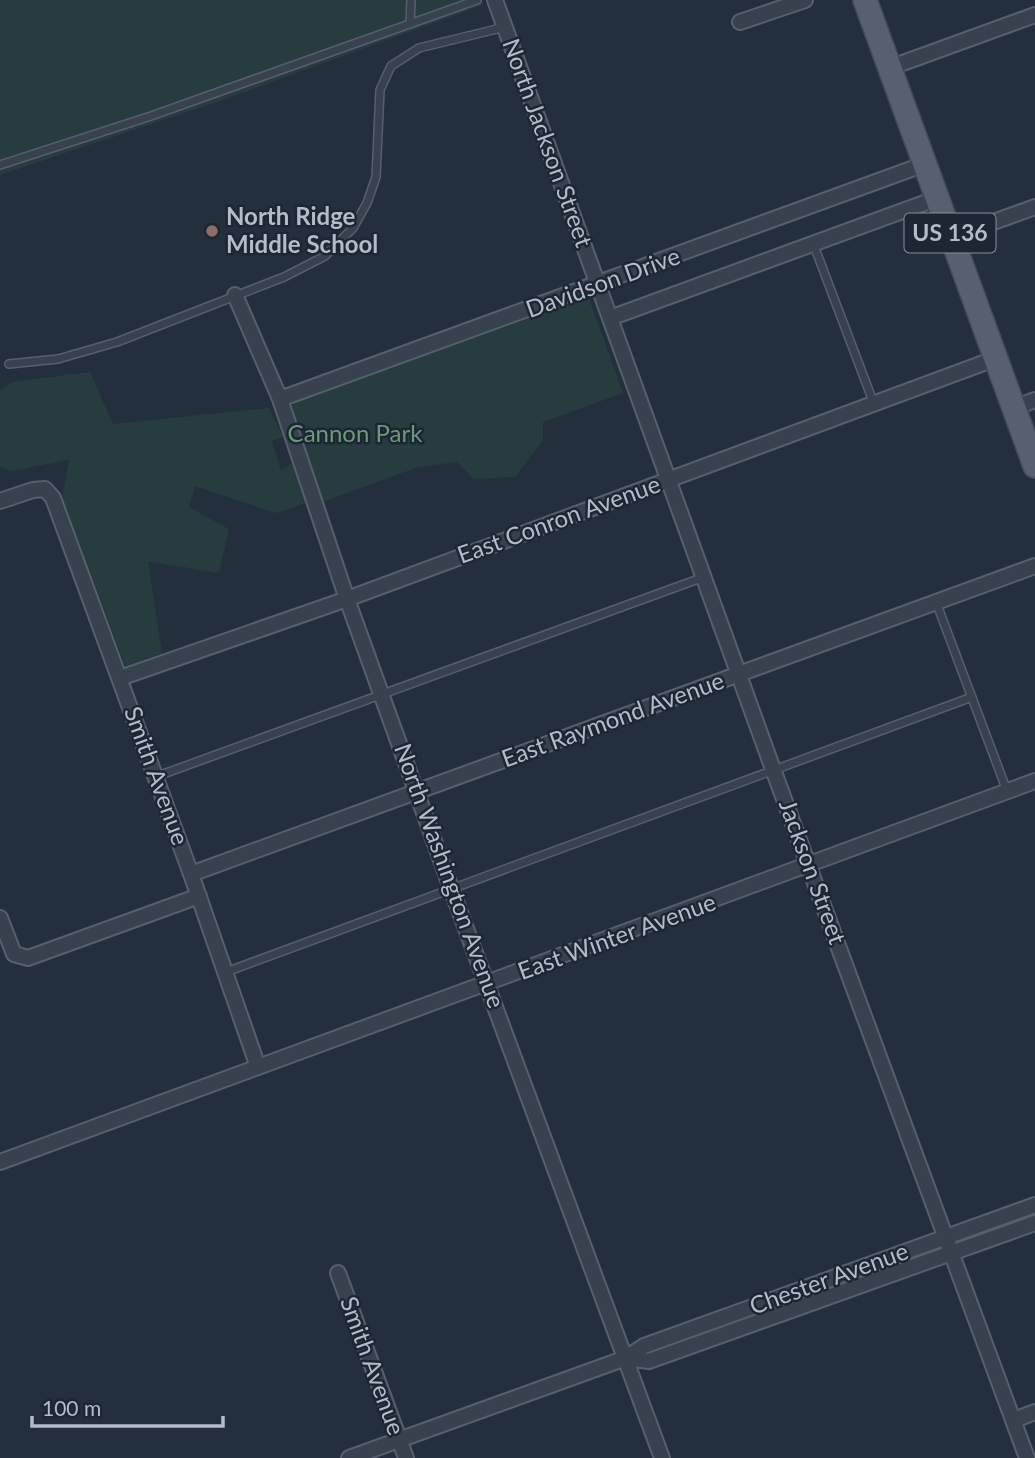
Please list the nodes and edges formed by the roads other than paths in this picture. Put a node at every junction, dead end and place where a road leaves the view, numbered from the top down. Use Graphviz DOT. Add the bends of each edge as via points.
graph roads {
  1 [pos="411,0"];
  2 [pos="477,0"];
  3 [pos="495,0"];
  4 [pos="805,0"];
  5 [pos="865,0"];
  6 [pos="1035,15"];
  7 [pos="740,22"];
  8 [pos="410,24"];
  9 [pos="505,27"];
  10 [pos="889,68"];
  11 [pos="925,163"];
  12 [pos="0,165"];
  13 [pos="938,198"];
  14 [pos="1035,207"];
  15 [pos="952,237"];
  16 [pos="813,243"];
  17 [pos="598,285"];
  18 [pos="235,295"];
  19 [pos="610,318"];
  20 [pos="997,358"];
  21 [pos="9,364"];
  22 [pos="280,399"];
  23 [pos="1024,404"];
  24 [pos="874,405"];
  25 [pos="1035,466"];
  26 [pos="670,478"];
  27 [pos="0,501"];
  28 [pos="1035,566"];
  29 [pos="705,576"];
  30 [pos="347,598"];
  31 [pos="936,601"];
  32 [pos="740,674"];
  33 [pos="120,678"];
  34 [pos="384,693"];
  35 [pos="972,697"];
  36 [pos="774,772"];
  37 [pos="155,777"];
  38 [pos="1035,781"];
  39 [pos="417,790"];
  40 [pos="1007,791"];
  41 [pos="809,865"];
  42 [pos="191,874"];
  43 [pos="451,888"];
  44 [pos="199,896"];
  45 [pos="0,918"];
  46 [pos="226,972"];
  47 [pos="487,984"];
  48 [pos="258,1067"];
  49 [pos="0,1162"];
  50 [pos="1035,1205"];
  51 [pos="1035,1223"];
  52 [pos="945,1237"];
  53 [pos="950,1253"];
  54 [pos="338,1273"];
  55 [pos="839,1276"];
  56 [pos="845,1291"];
  57 [pos="738,1312"];
  58 [pos="743,1327"];
  59 [pos="626,1358"];
  60 [pos="1035,1412"];
  61 [pos="1014,1420"];
  62 [pos="399,1440"];
  63 [pos="349,1458"];
  64 [pos="406,1458"];
  65 [pos="662,1458"];
  66 [pos="1027,1458"];
  1 -- 8 [label="lane"];
  2 -- 8 [label="lane"];
  3 -- 9 [label="street, North Jackson Street"];
  4 -- 7 [label="street"];
  5 -- 10 [label="main road, US 136"];
  6 -- 10 [label="street"];
  8 -- 12 [label="lane"];
  9 -- 17 [label="street, North Jackson Street"];
  9 -- 18 [label="lane" via="419,48 398,58 380,90 376,177 354,228 325,256"];
  10 -- 11 [label="main road, US 136"];
  11 -- 13 [label="main road, US 136"];
  11 -- 17 [label="street, Davidson Drive"];
  13 -- 15 [label="main road, US 136"];
  13 -- 16 [label="street, Davidson Drive"];
  14 -- 15 [label="street"];
  15 -- 20 [label="main road, US 136"];
  16 -- 19 [label="street, Davidson Drive"];
  16 -- 24 [label="lane"];
  17 -- 19 [label="street, Jackson Street"];
  17 -- 22 [label="street, Davidson Drive"];
  18 -- 21 [label="lane" via="117,342 58,359"];
  18 -- 22 [label="street, North Washington Avenue"];
  19 -- 26 [label="street, Jackson Street"];
  20 -- 23 [label="main road, US 136"];
  20 -- 24 [label="street, East Conron Avenue"];
  22 -- 30 [label="street, North Washington Avenue"];
  23 -- 25 [label="main road, US 136"];
  24 -- 26 [label="street, East Conron Avenue"];
  26 -- 29 [label="street, Jackson Street"];
  26 -- 30 [label="street, East Conron Avenue"];
  27 -- 33 [label="street, Smith Avenue" via="45,489 53,498"];
  28 -- 31 [label="street, East Raymond Avenue"];
  29 -- 32 [label="street, Jackson Street"];
  29 -- 34 [label="lane"];
  30 -- 33 [label="street, East Conron Avenue"];
  30 -- 34 [label="street, North Washington Avenue"];
  31 -- 32 [label="street, East Raymond Avenue"];
  31 -- 35 [label="lane"];
  32 -- 36 [label="street, Jackson Street"];
  32 -- 39 [label="street, East Raymond Avenue"];
  33 -- 37 [label="street, Smith Avenue"];
  34 -- 37 [label="lane"];
  34 -- 39 [label="street, North Washington Avenue"];
  35 -- 36 [label="lane"];
  35 -- 40 [label="lane"];
  36 -- 41 [label="street, Jackson Street"];
  36 -- 43 [label="lane"];
  37 -- 42 [label="street, Smith Avenue"];
  38 -- 40 [label="street, East Winter Avenue"];
  39 -- 42 [label="street, East Raymond Avenue"];
  39 -- 43 [label="street, North Washington Avenue"];
  40 -- 41 [label="street, East Winter Avenue"];
  41 -- 47 [label="street, East Winter Avenue"];
  41 -- 52 [label="street, Jackson Street"];
  42 -- 44 [label="street, Smith Avenue"];
  43 -- 46 [label="lane"];
  43 -- 47 [label="street, North Washington Avenue"];
  44 -- 45 [label="street" via="28,958 14,954"];
  44 -- 46 [label="street, Smith Avenue"];
  46 -- 48 [label="street, Smith Avenue"];
  47 -- 48 [label="street, East Winter Avenue"];
  47 -- 59 [label="street, North Washington Avenue"];
  48 -- 49 [label="street, East Winter Avenue"];
  50 -- 52 [label="street, Chester Avenue"];
  51 -- 53 [label="street, Chester Avenue"];
  52 -- 53 [label="street, Jackson Street"];
  52 -- 55 [label="street, Chester Avenue"];
  53 -- 56 [label="street, Chester Avenue"];
  53 -- 61 [label="street, Jackson Street"];
  54 -- 62 [label="street, Smith Avenue"];
  55 -- 56 [label="street"];
  55 -- 57 [label="street, Chester Avenue"];
  56 -- 58 [label="street, Chester Avenue"];
  57 -- 58 [label="street"];
  57 -- 59 [label="street, Chester Avenue" via="644,1346"];
  58 -- 59 [label="street, Chester Avenue" via="649,1361"];
  59 -- 62 [label="street, Chester Avenue"];
  59 -- 65 [label="street, North Washington Avenue"];
  60 -- 61 [label="street"];
  61 -- 66 [label="street, Jackson Street"];
  62 -- 63 [label="street, Chester Avenue"];
  62 -- 64 [label="street, Smith Avenue"];
}
